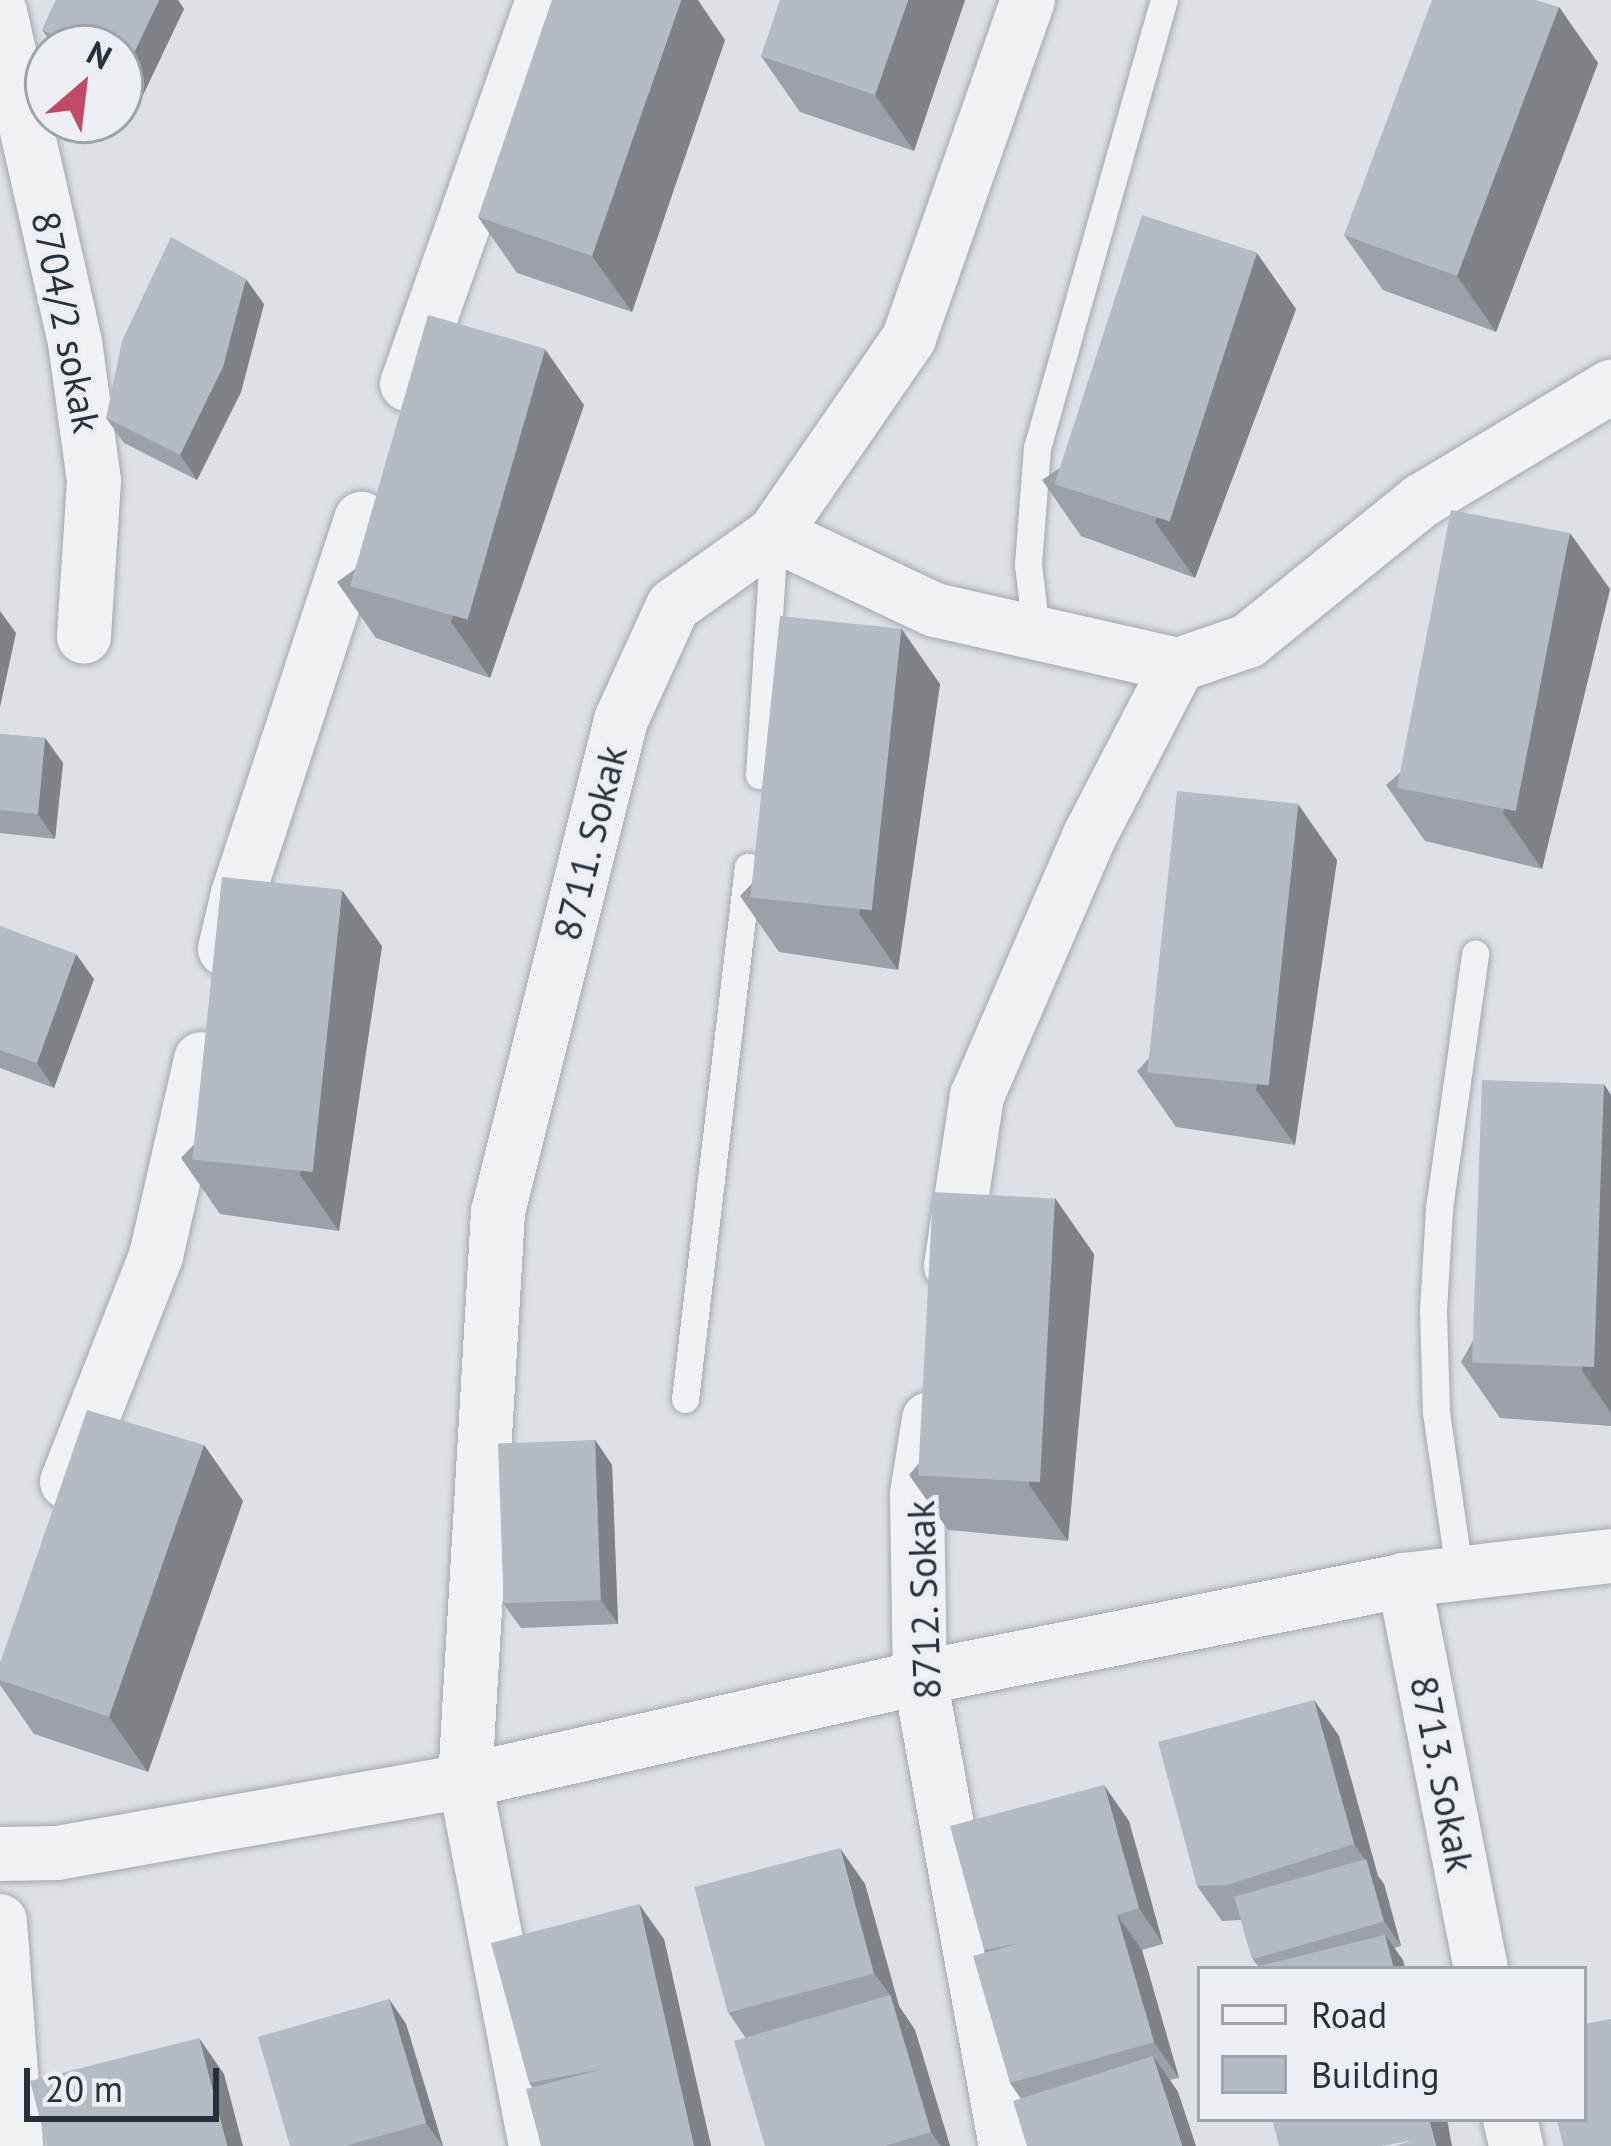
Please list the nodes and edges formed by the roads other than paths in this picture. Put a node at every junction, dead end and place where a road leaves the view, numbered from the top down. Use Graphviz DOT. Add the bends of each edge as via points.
graph roads {
  1 [pos="543,0"];
  2 [pos="1028,0"];
  3 [pos="1164,0"];
  4 [pos="0,12"];
  5 [pos="1611,387"];
  6 [pos="774,534"];
  7 [pos="1036,632"];
  8 [pos="84,637"];
  9 [pos="1178,665"];
  10 [pos="756,798"];
  11 [pos="751,844"];
  12 [pos="1475,954"];
  13 [pos="945,1307"];
  14 [pos="935,1377"];
  15 [pos="685,1399"];
  16 [pos="52,1527"];
  17 [pos="1611,1556"];
  18 [pos="1459,1570"];
  19 [pos="1404,1580"];
  20 [pos="920,1678"];
  21 [pos="465,1781"];
  22 [pos="0,1854"];
  23 [pos="0,1921"];
  24 [pos="1480,1966"];
  25 [pos="10,2131"];
  26 [pos="536,2146"];
  27 [pos="1006,2146"];
  1 -- 16 [label="street" via="238,894 156,1256"];
  2 -- 6 [label="street, 8711. Sokak" via="909,338"];
  3 -- 7 [label="lane" via="1036,448 1028,564"];
  4 -- 8 [label="street, 8704/2 sokak" via="75,342 91,458"];
  5 -- 9 [label="street" via="1420,501 1248,641"];
  6 -- 7 [label="street" via="935,610"];
  6 -- 10 [label="lane"];
  6 -- 21 [label="street, 8711. Sokak" via="673,606 621,720 509,1167 498,1212"];
  7 -- 9 [label="street"];
  9 -- 13 [label="street" via="1089,837 977,1096"];
  11 -- 15 [label="lane"];
  12 -- 18 [label="lane" via="1438,1208 1433,1310 1436,1412"];
  14 -- 20 [label="street, 8712. Sokak" via="917,1495"];
  17 -- 18 [label="street"];
  18 -- 19 [label="street"];
  19 -- 20 [label="street"];
  19 -- 24 [label="street, 8713. Sokak"];
  20 -- 21 [label="street"];
  20 -- 27 [label="street, 8712. Sokak"];
  21 -- 22 [label="street" via="57,1853"];
  21 -- 26 [label="street, 8711. Sokak"];
  23 -- 25 [label="street"];
}
